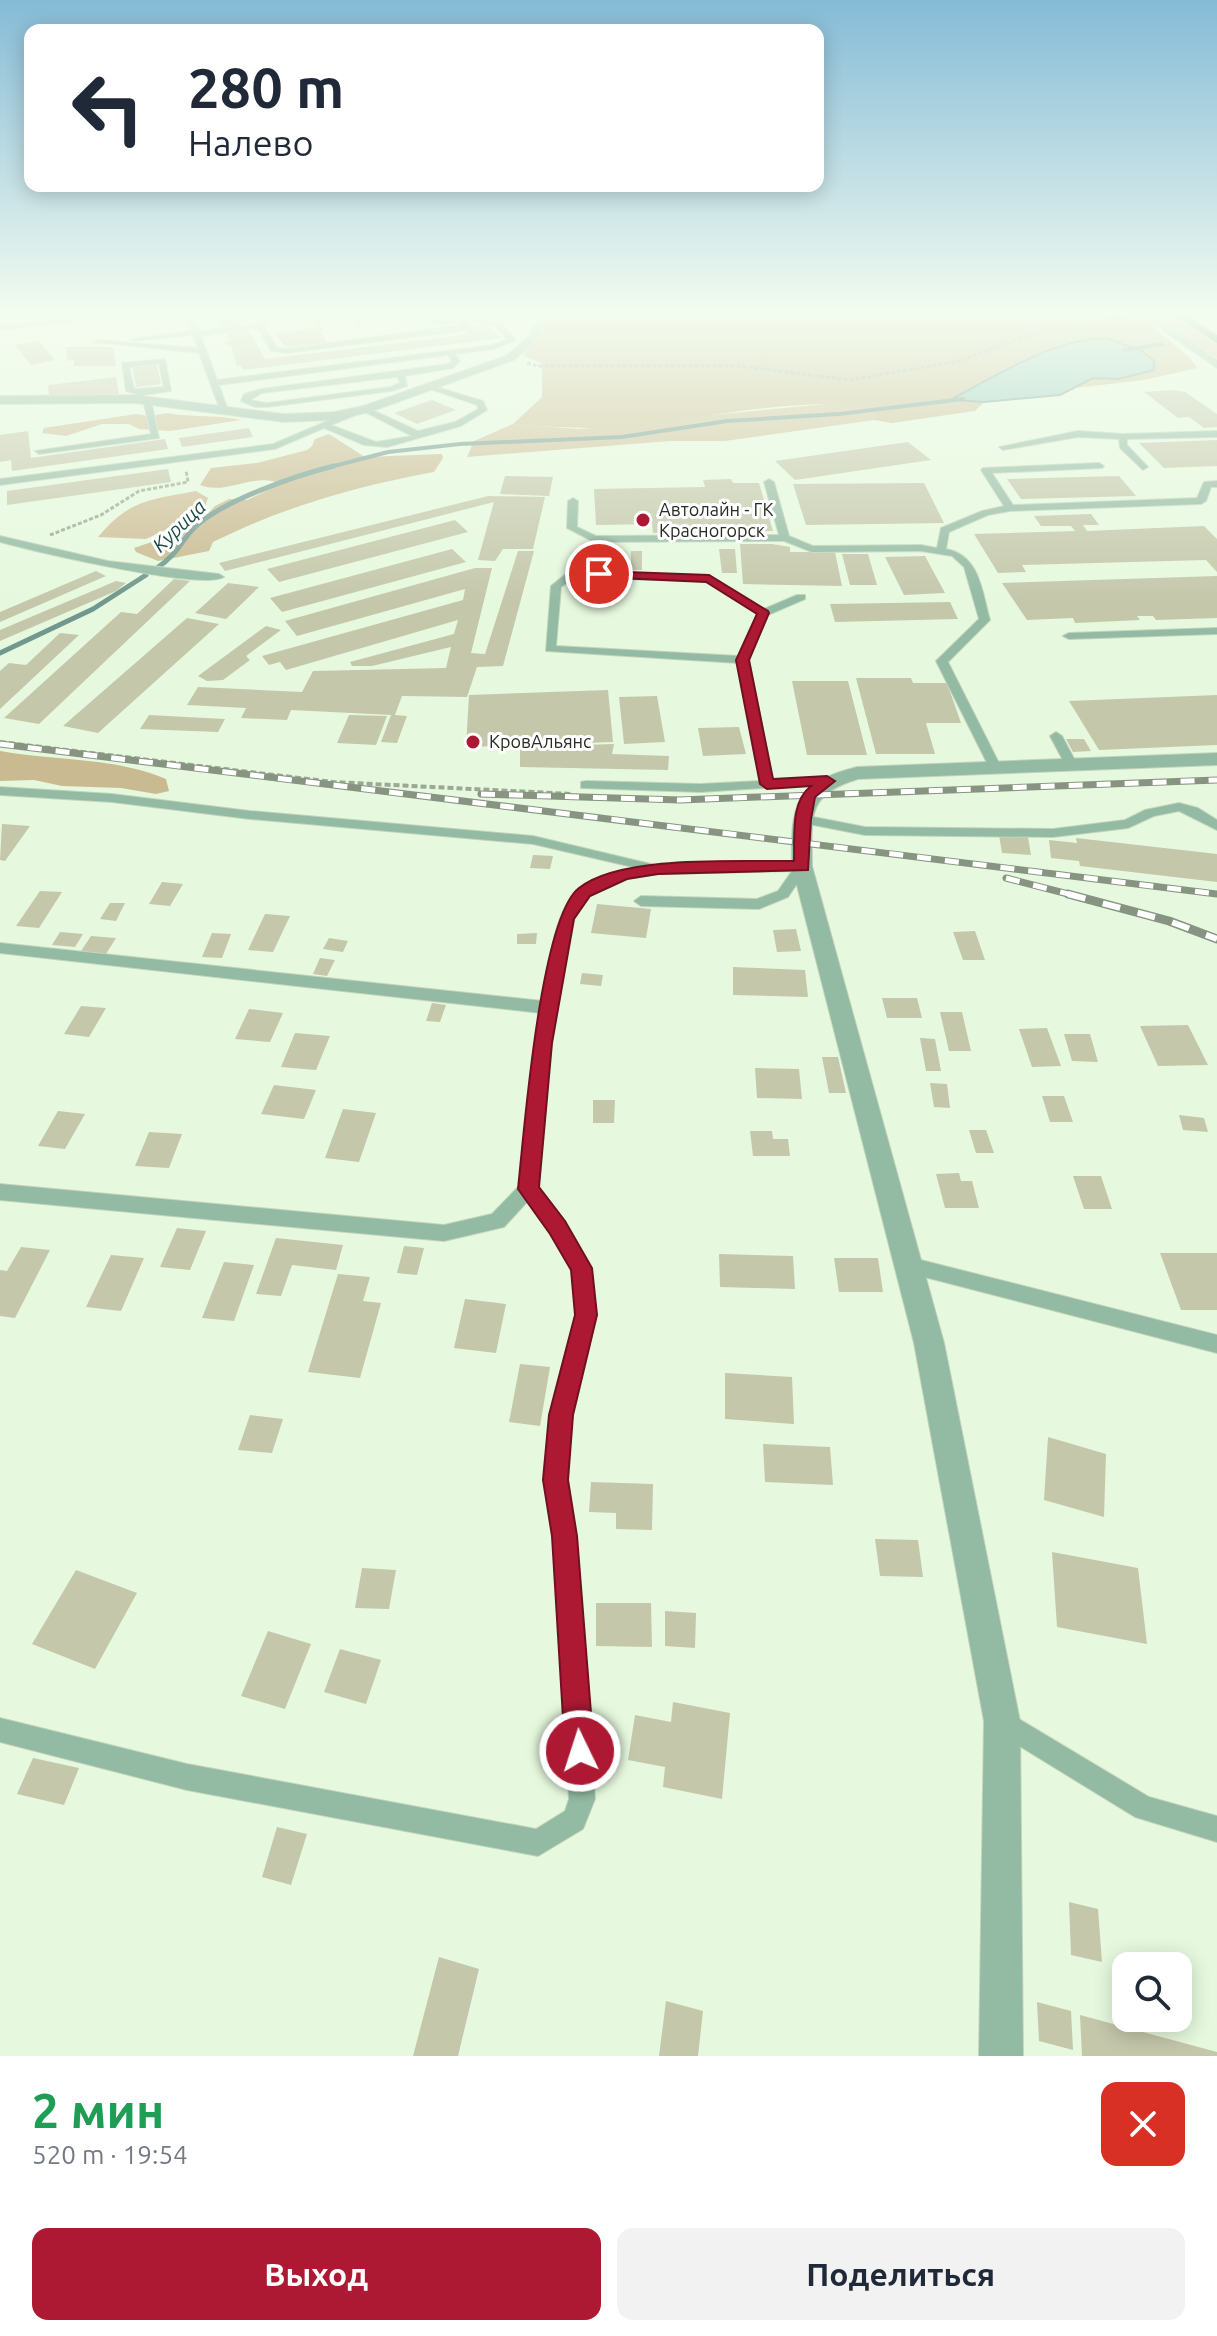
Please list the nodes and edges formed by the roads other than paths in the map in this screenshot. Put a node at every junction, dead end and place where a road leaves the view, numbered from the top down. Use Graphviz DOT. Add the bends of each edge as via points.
graph roads {
  1 [pos="147,413"];
  2 [pos="246,413"];
  3 [pos="349,413"];
  4 [pos="355,413"];
  5 [pos="365,413"];
  6 [pos="478,413"];
  7 [pos="323,425"];
  8 [pos="417,434"];
  9 [pos="1217,434"];
  10 [pos="1123,437"];
  11 [pos="1003,447"];
  12 [pos="39,451"];
  13 [pos="1099,466"];
  14 [pos="1143,467"];
  15 [pos="0,482"];
  16 [pos="769,482"];
  17 [pos="1217,484"];
  18 [pos="573,501"];
  19 [pos="1010,508"];
  20 [pos="785,538"];
  21 [pos="0,539"];
  22 [pos="941,552"];
  23 [pos="219,577"];
  24 [pos="801,597"];
  25 [pos="763,613"];
  26 [pos="1217,631"];
  27 [pos="1069,636"];
  28 [pos="743,660"];
  29 [pos="1056,736"];
  30 [pos="1217,759"];
  31 [pos="1072,766"];
  32 [pos="996,769"];
  33 [pos="827,781"];
  34 [pos="767,784"];
  35 [pos="586,785"];
  36 [pos="0,791"];
  37 [pos="803,819"];
  38 [pos="1217,826"];
  39 [pos="802,866"];
  40 [pos="658,869"];
  41 [pos="641,901"];
  42 [pos="0,948"];
  43 [pos="551,1008"];
  44 [pos="528,1189"];
  45 [pos="0,1192"];
  46 [pos="909,1265"];
  47 [pos="1217,1344"];
  48 [pos="1002,1721"];
  49 [pos="0,1730"];
  50 [pos="1217,1829"];
  51 [pos="1001,2056"];
  1 -- 12 [label="lane" via="156,436"];
  2 -- 3 [label="street" via="313,419"];
  4 -- 7 [label="lane"];
  5 -- 8 [label="lane"];
  6 -- 8 [label="lane"];
  7 -- 8 [label="lane" via="376,446"];
  7 -- 15 [label="lane" via="275,446"];
  9 -- 10 [label="lane"];
  10 -- 11 [label="lane" via="1078,434"];
  10 -- 14 [label="lane" via="1123,446"];
  13 -- 19 [label="lane" via="986,470"];
  16 -- 20 [label="lane"];
  17 -- 19 [label="lane" via="1207,484 1201,501"];
  18 -- 20 [label="lane" via="572,528 594,539"];
  19 -- 22 [label="lane" via="944,530"];
  20 -- 22 [label="lane" via="812,549"];
  21 -- 23 [label="lane" via="165,574"];
  22 -- 32 [label="lane" via="955,554 969,566 985,620 942,661"];
  24 -- 25 [label="lane"];
  25 -- 28 [label="lane"];
  25 -- 28 [label="lane" via="709,578 571,575 556,586 550,649"];
  26 -- 27 [label="lane"];
  28 -- 34 [label="lane"];
  29 -- 31 [label="lane"];
  30 -- 31 [label="street"];
  31 -- 32 [label="street"];
  32 -- 33 [label="street" via="857,773"];
  33 -- 34 [label="lane"];
  33 -- 37 [label="street" via="808,795"];
  34 -- 35 [label="lane"];
  36 -- 40 [label="lane" via="533,840"];
  37 -- 38 [label="lane" via="865,831 1053,833 1128,824 1179,807"];
  37 -- 39 [label="street"];
  39 -- 40 [label="lane"];
  39 -- 41 [label="lane" via="783,894 759,904"];
  39 -- 46 [label="street"];
  40 -- 43 [label="lane" via="623,875 584,892 566,919"];
  42 -- 43 [label="lane"];
  43 -- 44 [label="lane" via="537,1081"];
  44 -- 45 [label="lane" via="497,1221 444,1233"];
  44 -- 49 [label="lane" via="581,1268 586,1315 561,1415 556,1480 579,1727 582,1799 574,1820 538,1843 187,1777"];
  46 -- 47 [label="lane"];
  46 -- 48 [label="street" via="929,1343"];
  48 -- 50 [label="lane" via="1144,1808"];
  48 -- 51 [label="street"];
}
